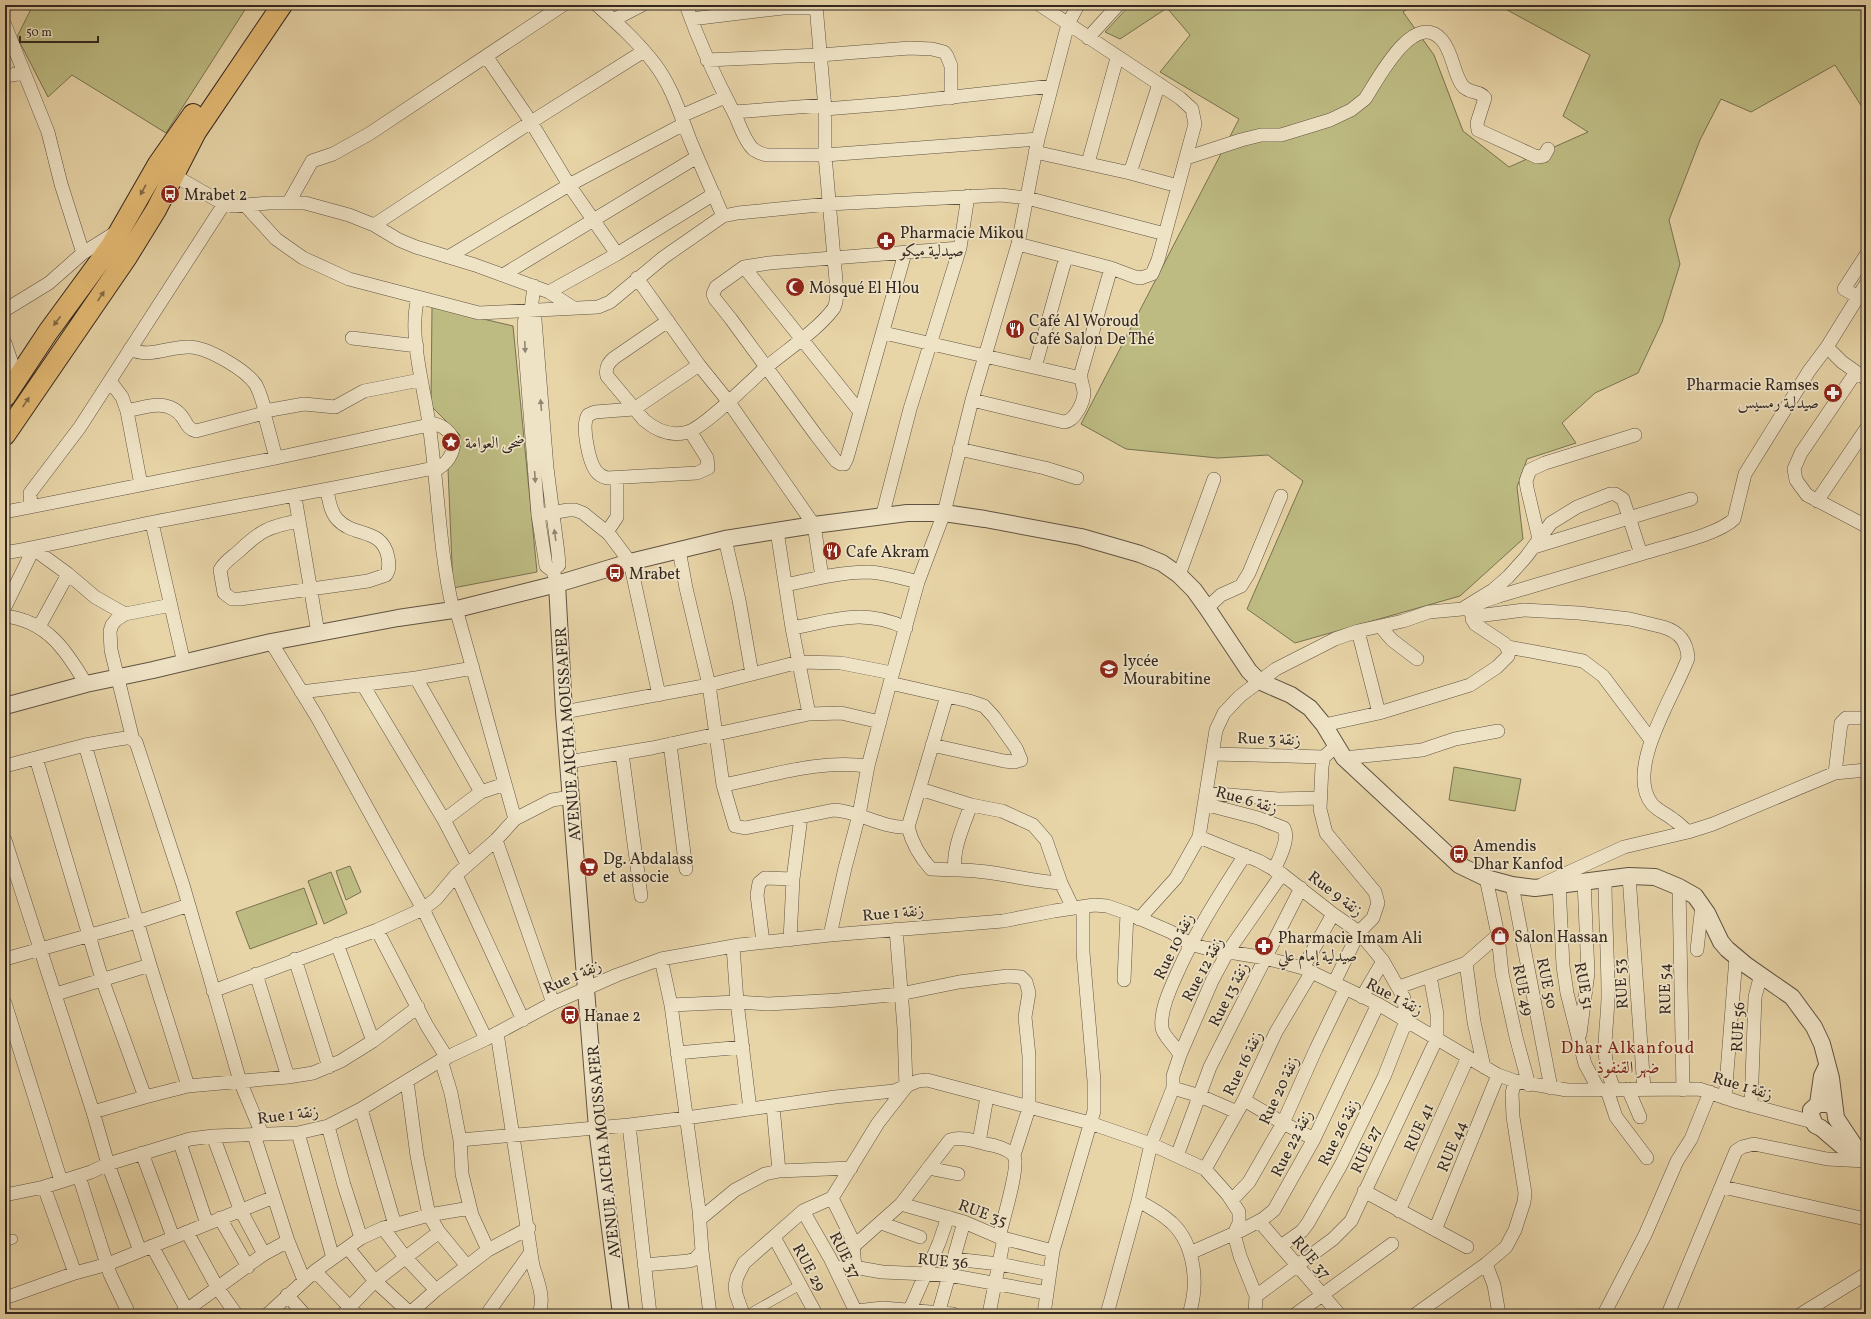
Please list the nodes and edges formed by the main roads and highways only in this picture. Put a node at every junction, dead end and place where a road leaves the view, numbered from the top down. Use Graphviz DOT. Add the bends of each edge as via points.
graph roads {
  1 [pos="267,5"];
  2 [pos="282,5"];
  3 [pos="5,397"];
  4 [pos="5,435"];
  1 -- 3 [label="main road, one-way" via="158,164 122,228 83,287 48,332"];
  4 -- 2 [label="main road, one-way" via="127,257 156,210 196,132"];
}
